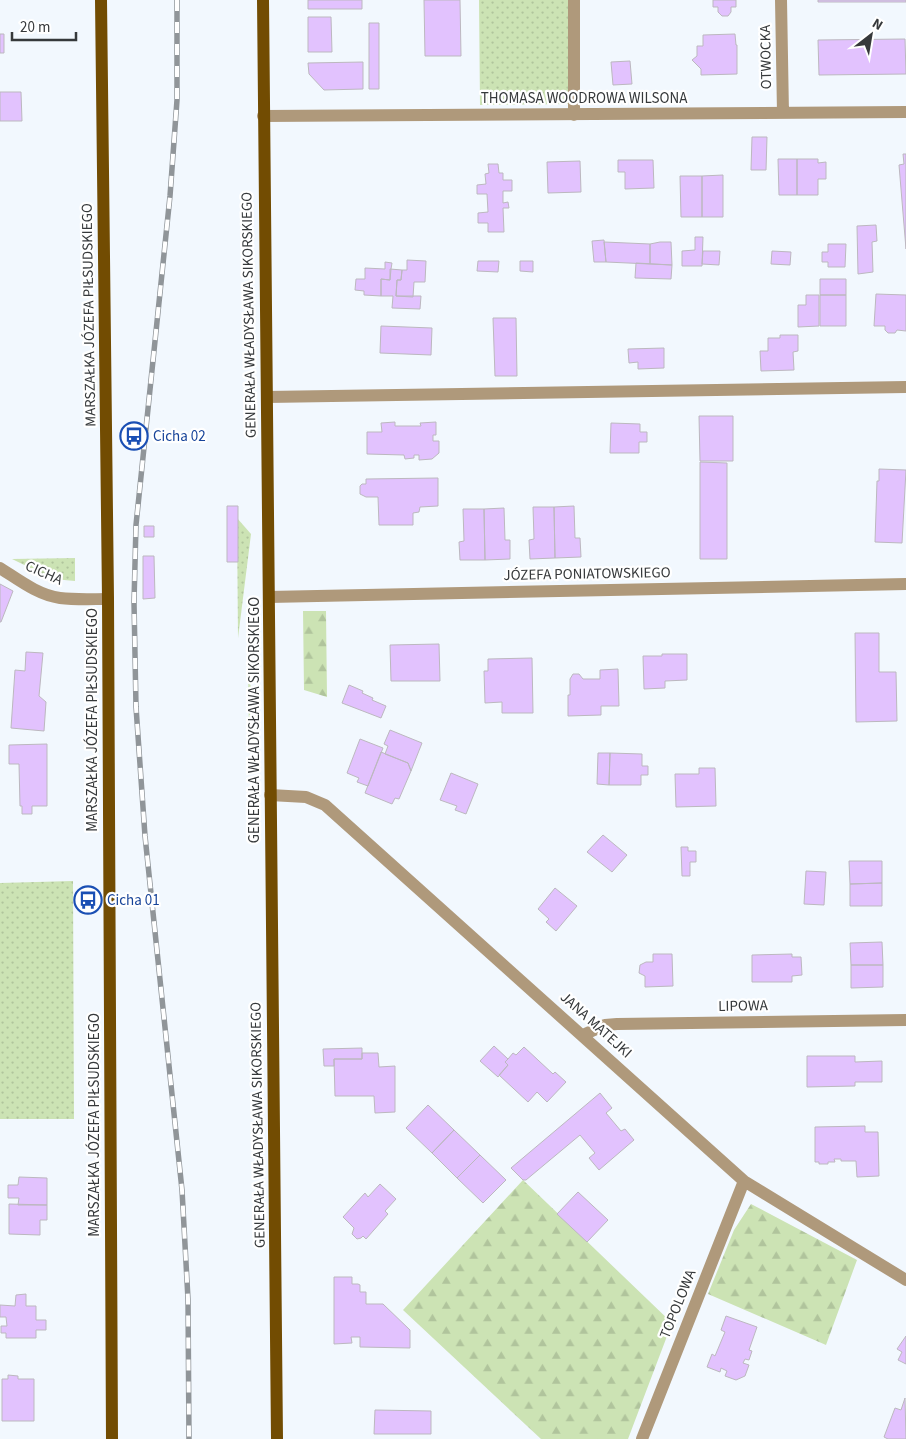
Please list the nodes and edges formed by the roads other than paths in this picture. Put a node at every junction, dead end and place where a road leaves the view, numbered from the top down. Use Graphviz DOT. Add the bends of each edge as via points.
graph roads {
  1 [pos="101,0"];
  2 [pos="263,0"];
  3 [pos="574,0"];
  4 [pos="781,0"];
  5 [pos="906,112"];
  6 [pos="783,113"];
  7 [pos="574,115"];
  8 [pos="263,116"];
  9 [pos="906,387"];
  10 [pos="267,397"];
  11 [pos="0,568"];
  12 [pos="906,584"];
  13 [pos="269,597"];
  14 [pos="108,599"];
  15 [pos="270,795"];
  16 [pos="906,1020"];
  17 [pos="583,1035"];
  18 [pos="744,1181"];
  19 [pos="906,1280"];
  20 [pos="112,1439"];
  21 [pos="277,1439"];
  22 [pos="642,1439"];
  1 -- 14 [label="main road, MARSZAŁKA JÓZEFA PIŁSUDSKIEGO"];
  2 -- 8 [label="main road, GENERAŁA WŁADYSŁAWA SIKORSKIEGO"];
  3 -- 7 [label="street"];
  4 -- 6 [label="street, OTWOCKA"];
  5 -- 6 [label="street, THOMASA WOODROWA WILSONA"];
  6 -- 7 [label="street, THOMASA WOODROWA WILSONA"];
  7 -- 8 [label="street, THOMASA WOODROWA WILSONA"];
  8 -- 10 [label="main road, GENERAŁA WŁADYSŁAWA SIKORSKIEGO"];
  9 -- 10 [label="street"];
  10 -- 13 [label="main road, GENERAŁA WŁADYSŁAWA SIKORSKIEGO"];
  11 -- 14 [label="street, CICHA" via="51,596"];
  12 -- 13 [label="street, JÓZEFA PONIATOWSKIEGO"];
  13 -- 15 [label="main road, GENERAŁA WŁADYSŁAWA SIKORSKIEGO"];
  14 -- 20 [label="main road, MARSZAŁKA JÓZEFA PIŁSUDSKIEGO"];
  15 -- 17 [label="street, JANA MATEJKI" via="306,797 325,805"];
  15 -- 21 [label="main road, GENERAŁA WŁADYSŁAWA SIKORSKIEGO"];
  16 -- 17 [label="street, LIPOWA" via="617,1024 605,1025"];
  17 -- 18 [label="street, JANA MATEJKI"];
  18 -- 19 [label="street, JANA MATEJKI"];
  18 -- 22 [label="street, TOPOLOWA"];
}
